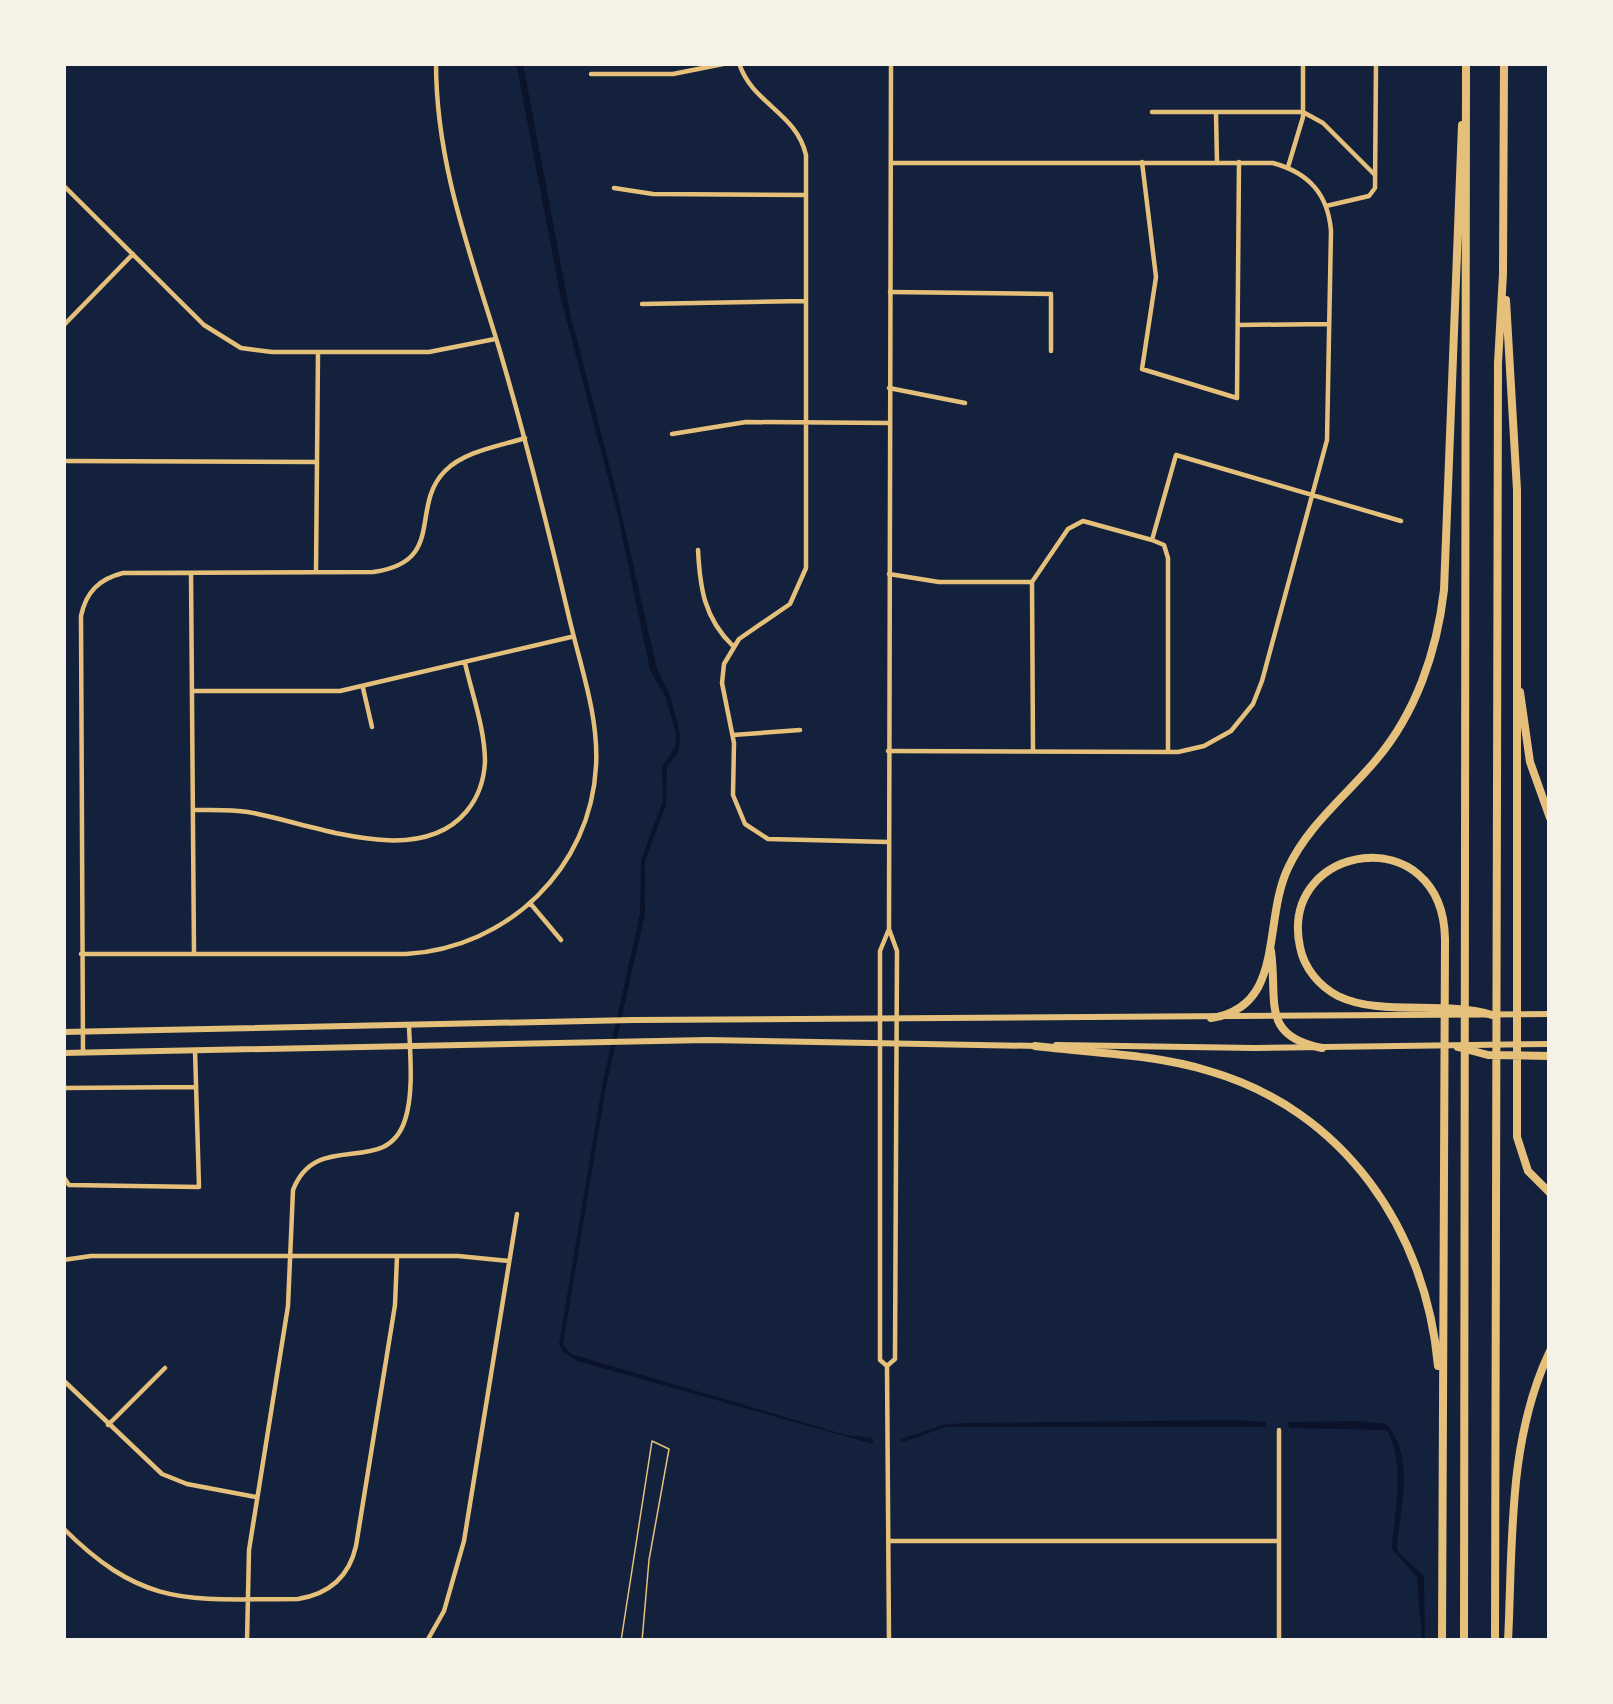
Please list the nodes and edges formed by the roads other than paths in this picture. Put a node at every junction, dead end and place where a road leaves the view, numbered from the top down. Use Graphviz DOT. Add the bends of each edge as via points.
graph roads {
  1 [pos="436,63"];
  2 [pos="728,63"];
  3 [pos="739,63"];
  4 [pos="891,63"];
  5 [pos="1304,63"];
  6 [pos="1376,63"];
  7 [pos="1466,63"];
  8 [pos="1504,63"];
  9 [pos="590,74"];
  10 [pos="1216,111"];
  11 [pos="1152,112"];
  12 [pos="1303,112"];
  13 [pos="1142,162"];
  14 [pos="1217,162"];
  15 [pos="1240,162"];
  16 [pos="890,163"];
  17 [pos="1288,167"];
  18 [pos="1375,176"];
  19 [pos="63,185"];
  20 [pos="614,188"];
  21 [pos="807,195"];
  22 [pos="1326,206"];
  23 [pos="133,254"];
  24 [pos="1503,274"];
  25 [pos="1550,276"];
  26 [pos="890,292"];
  27 [pos="807,301"];
  28 [pos="642,304"];
  29 [pos="1330,324"];
  30 [pos="1238,325"];
  31 [pos="63,326"];
  32 [pos="496,338"];
  33 [pos="1052,351"];
  34 [pos="318,352"];
  35 [pos="1550,357"];
  36 [pos="1550,387"];
  37 [pos="889,388"];
  38 [pos="965,403"];
  39 [pos="808,422"];
  40 [pos="889,422"];
  41 [pos="672,434"];
  42 [pos="525,438"];
  43 [pos="63,461"];
  44 [pos="317,462"];
  45 [pos="1312,496"];
  46 [pos="1401,521"];
  47 [pos="1550,531"];
  48 [pos="1153,539"];
  49 [pos="698,550"];
  50 [pos="316,572"];
  51 [pos="191,573"];
  52 [pos="889,574"];
  53 [pos="1032,582"];
  54 [pos="574,637"];
  55 [pos="733,646"];
  56 [pos="465,663"];
  57 [pos="1517,666"];
  58 [pos="363,688"];
  59 [pos="193,691"];
  60 [pos="372,727"];
  61 [pos="800,730"];
  62 [pos="733,735"];
  63 [pos="888,751"];
  64 [pos="1033,752"];
  65 [pos="1168,752"];
  66 [pos="193,810"];
  67 [pos="1550,818"];
  68 [pos="888,842"];
  69 [pos="530,903"];
  70 [pos="889,929"];
  71 [pos="1270,938"];
  72 [pos="561,940"];
  73 [pos="81,954"];
  74 [pos="194,954"];
  75 [pos="1434,1012"];
  76 [pos="1550,1014"];
  77 [pos="1492,1015"];
  78 [pos="1211,1018"];
  79 [pos="1278,1018"];
  80 [pos="880,1019"];
  81 [pos="897,1019"];
  82 [pos="409,1025"];
  83 [pos="63,1031"];
  84 [pos="82,1031"];
  85 [pos="880,1041"];
  86 [pos="897,1043"];
  87 [pos="1550,1044"];
  88 [pos="410,1046"];
  89 [pos="1035,1046"];
  90 [pos="1458,1047"];
  91 [pos="1322,1048"];
  92 [pos="195,1050"];
  93 [pos="1528,1050"];
  94 [pos="83,1052"];
  95 [pos="63,1053"];
  96 [pos="1550,1056"];
  97 [pos="196,1087"];
  98 [pos="63,1088"];
  99 [pos="63,1124"];
  100 [pos="63,1176"];
  101 [pos="1550,1193"];
  102 [pos="517,1214"];
  103 [pos="291,1256"];
  104 [pos="397,1257"];
  105 [pos="63,1260"];
  106 [pos="509,1262"];
  107 [pos="1550,1351"];
  108 [pos="887,1366"];
  109 [pos="165,1368"];
  110 [pos="63,1380"];
  111 [pos="1442,1408"];
  112 [pos="108,1425"];
  113 [pos="1280,1430"];
  114 [pos="257,1497"];
  115 [pos="63,1528"];
  116 [pos="889,1541"];
  117 [pos="1279,1541"];
  118 [pos="247,1599"];
  119 [pos="248,1641"];
  120 [pos="427,1641"];
  121 [pos="621,1641"];
  122 [pos="641,1641"];
  123 [pos="889,1641"];
  124 [pos="1279,1641"];
  125 [pos="1442,1641"];
  126 [pos="1464,1641"];
  127 [pos="1495,1641"];
  128 [pos="1508,1641"];
  1 -- 32 [label="street" via="446,177"];
  2 -- 9 [label="street" via="673,74"];
  3 -- 21 [label="street" via="752,89 800,135"];
  4 -- 16 [label="street"];
  5 -- 12 [label="street"];
  6 -- 18 [label="street"];
  7 -- 71 [label="highway" via="1437,632 1393,737 1295,855"];
  7 -- 126 [label="highway"];
  8 -- 24 [label="highway"];
  10 -- 11 [label="street"];
  10 -- 12 [label="street"];
  10 -- 14 [label="street"];
  12 -- 17 [label="street"];
  12 -- 18 [label="street"];
  13 -- 14 [label="street"];
  13 -- 16 [label="street"];
  13 -- 30 [label="street" via="1156,278 1142,369 1237,398"];
  14 -- 15 [label="street"];
  15 -- 17 [label="street"];
  15 -- 30 [label="street"];
  16 -- 26 [label="street"];
  17 -- 22 [label="street" via="1310,180"];
  18 -- 22 [label="street" via="1373,193"];
  19 -- 23 [label="street"];
  20 -- 21 [label="street"];
  21 -- 27 [label="street"];
  22 -- 29 [label="street"];
  23 -- 31 [label="street"];
  23 -- 34 [label="street" via="223,340 260,352"];
  24 -- 57 [label="highway" via="1513,384"];
  24 -- 127 [label="highway"];
  25 -- 35 [label="street"];
  26 -- 33 [label="street" via="1051,294"];
  26 -- 37 [label="street"];
  27 -- 28 [label="street"];
  27 -- 39 [label="street"];
  29 -- 30 [label="street"];
  29 -- 45 [label="street" via="1328,432"];
  32 -- 34 [label="street" via="441,352"];
  32 -- 42 [label="street"];
  34 -- 44 [label="street"];
  35 -- 36 [label="street"];
  36 -- 47 [label="street"];
  37 -- 38 [label="street"];
  37 -- 40 [label="street"];
  39 -- 40 [label="street"];
  39 -- 41 [label="street"];
  39 -- 55 [label="street" via="802,583 784,609"];
  40 -- 52 [label="street"];
  42 -- 50 [label="street" via="444,472 432,491 425,535 406,560 381,571"];
  42 -- 54 [label="street"];
  43 -- 44 [label="street"];
  44 -- 50 [label="street"];
  45 -- 46 [label="street"];
  45 -- 48 [label="street" via="1176,455"];
  45 -- 65 [label="street" via="1258,693 1238,724 1208,744"];
  48 -- 53 [label="street" via="1083,521"];
  48 -- 65 [label="street" via="1168,558"];
  49 -- 55 [label="street" via="706,607"];
  50 -- 51 [label="street"];
  51 -- 59 [label="street"];
  51 -- 73 [label="street" via="122,574 87,596"];
  52 -- 53 [label="street"];
  52 -- 63 [label="street"];
  53 -- 64 [label="street"];
  54 -- 56 [label="street"];
  54 -- 69 [label="street" via="595,730 594,784 568,858"];
  55 -- 62 [label="street" via="722,679"];
  56 -- 58 [label="street"];
  56 -- 66 [label="street" via="484,770 472,804 446,829 396,842 246,811"];
  57 -- 67 [label="highway" via="1530,762"];
  57 -- 101 [label="highway" via="1517,1137 1528,1171"];
  58 -- 59 [label="street"];
  58 -- 60 [label="street"];
  59 -- 66 [label="street"];
  61 -- 62 [label="street"];
  62 -- 68 [label="street" via="734,802 754,832 779,842"];
  63 -- 64 [label="street"];
  63 -- 68 [label="street"];
  64 -- 65 [label="street"];
  66 -- 74 [label="street"];
  68 -- 70 [label="street"];
  69 -- 72 [label="street"];
  69 -- 74 [label="street" via="480,936 426,952"];
  70 -- 80 [label="street" via="880,951"];
  70 -- 81 [label="street" via="897,951"];
  71 -- 78 [label="highway" via="1254,998 1235,1014"];
  71 -- 79 [label="highway"];
  73 -- 74 [label="street"];
  73 -- 84 [label="street"];
  75 -- 77 [label="highway" via="1468,1007"];
  75 -- 79 [label="main road"];
  75 -- 111 [label="highway" via="1354,1002 1312,974 1299,918 1305,897 1329,870 1364,857 1400,862 1424,879 1442,910"];
  76 -- 77 [label="main road"];
  78 -- 79 [label="main road"];
  78 -- 81 [label="main road"];
  79 -- 91 [label="highway" via="1292,1040"];
  80 -- 81 [label="main road"];
  80 -- 82 [label="main road"];
  80 -- 85 [label="street"];
  81 -- 86 [label="street"];
  82 -- 84 [label="main road"];
  82 -- 88 [label="street"];
  83 -- 84 [label="main road"];
  84 -- 94 [label="street"];
  85 -- 86 [label="main road"];
  85 -- 88 [label="main road"];
  85 -- 108 [label="street" via="880,1360"];
  86 -- 89 [label="main road"];
  86 -- 108 [label="street" via="895,1359"];
  87 -- 93 [label="main road"];
  88 -- 92 [label="main road"];
  88 -- 103 [label="street" via="401,1128 378,1150 325,1156 302,1172 291,1199"];
  89 -- 91 [label="main road"];
  89 -- 111 [label="highway" via="1210,1071 1290,1107 1330,1137 1366,1174 1411,1248 1433,1324"];
  90 -- 91 [label="main road"];
  90 -- 93 [label="highway"];
  92 -- 94 [label="main road"];
  92 -- 97 [label="street"];
  93 -- 96 [label="highway"];
  94 -- 95 [label="main road"];
  97 -- 98 [label="street"];
  97 -- 100 [label="street" via="199,1187 69,1185"];
  98 -- 99 [label="street"];
  102 -- 106 [label="street"];
  103 -- 104 [label="street"];
  103 -- 105 [label="street"];
  103 -- 114 [label="street"];
  104 -- 106 [label="street"];
  104 -- 118 [label="street" via="352,1562 335,1584 310,1597"];
  106 -- 120 [label="street" via="464,1540"];
  107 -- 128 [label="highway" via="1519,1447"];
  108 -- 116 [label="street"];
  109 -- 112 [label="street"];
  110 -- 112 [label="street"];
  111 -- 125 [label="highway"];
  112 -- 114 [label="street" via="165,1476"];
  113 -- 117 [label="street"];
  114 -- 118 [label="street"];
  115 -- 118 [label="street" via="134,1584 182,1598"];
  116 -- 117 [label="street"];
  116 -- 123 [label="street"];
  117 -- 124 [label="street"];
  118 -- 119 [label="street"];
  121 -- 122 [label="lane" via="652,1441 669,1449"];
}
